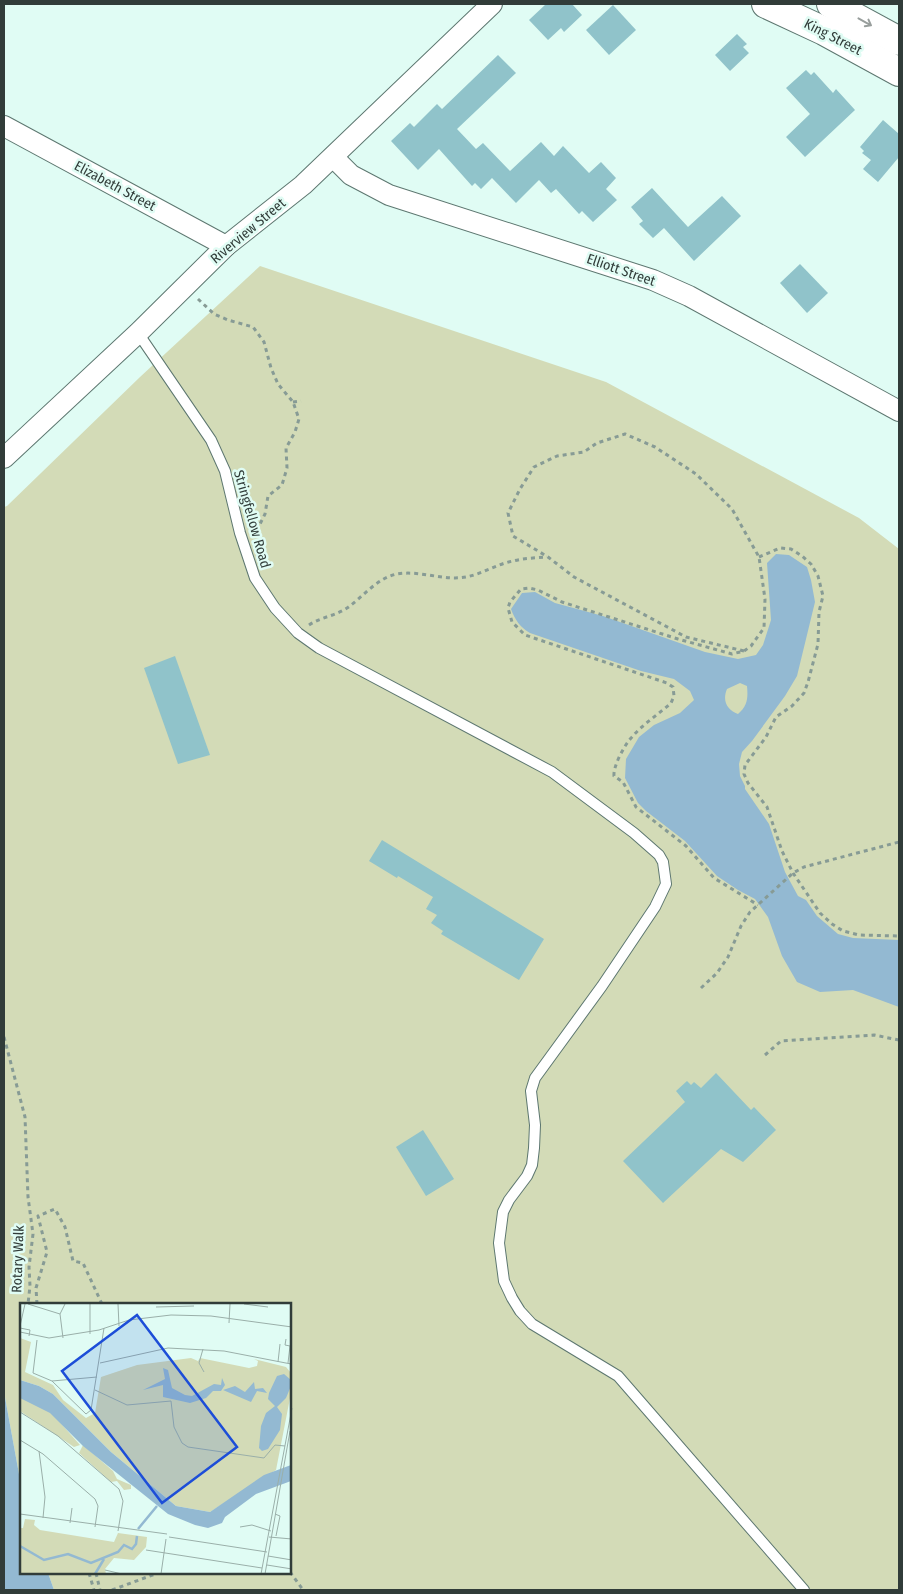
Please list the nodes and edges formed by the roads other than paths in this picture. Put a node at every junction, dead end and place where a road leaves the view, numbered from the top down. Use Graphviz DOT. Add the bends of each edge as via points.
graph roads {
  1 [pos="492,4"];
  2 [pos="766,4"];
  3 [pos="831,4"];
  4 [pos="899,41"];
  5 [pos="899,72"];
  6 [pos="4,126"];
  7 [pos="333,157"];
  8 [pos="226,246"];
  9 [pos="138,333"];
  10 [pos="899,411"];
  11 [pos="4,458"];
  12 [pos="804,1590"];
  1 -- 7 [label="street, Riverview Street"];
  2 -- 5 [label="main road, King Street"];
  3 -- 4 [label="main road, King Street, one-way"];
  6 -- 8 [label="street, Elizabeth Street"];
  7 -- 8 [label="street, Riverview Street" via="304,185"];
  7 -- 10 [label="street, Elliott Street" via="351,175 389,195 662,284 689,296"];
  8 -- 9 [label="street, Riverview Street"];
  9 -- 11 [label="street, Riverview Street"];
  9 -- 12 [label="lane, Stringfellow Road" via="211,440 225,471 255,578 275,608 298,633 319,648 552,772 659,855 666,884 655,907 535,1078 531,1091 535,1125 532,1164 509,1200 499,1243 504,1281 520,1311 532,1324 618,1376"];
}
